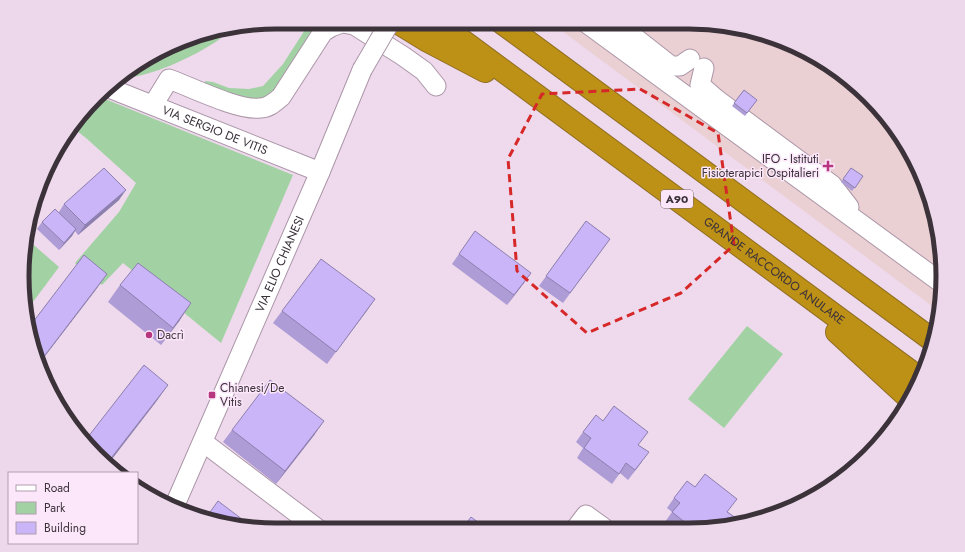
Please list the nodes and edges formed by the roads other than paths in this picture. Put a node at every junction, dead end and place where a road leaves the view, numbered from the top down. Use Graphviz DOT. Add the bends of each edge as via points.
graph roads {
  1 [pos="328,29"];
  2 [pos="360,29"];
  3 [pos="386,29"];
  4 [pos="408,29"];
  5 [pos="446,29"];
  6 [pos="511,29"];
  7 [pos="595,29"];
  8 [pos="624,29"];
  9 [pos="436,86"];
  10 [pos="113,90"];
  11 [pos="153,106"];
  12 [pos="552,107"];
  13 [pos="320,172"];
  14 [pos="762,262"];
  15 [pos="936,271"];
  16 [pos="936,279"];
  17 [pos="892,310"];
  18 [pos="930,327"];
  19 [pos="929,337"];
  20 [pos="915,375"];
  21 [pos="906,395"];
  22 [pos="203,442"];
  23 [pos="176,502"];
  24 [pos="310,523"];
  25 [pos="580,523"];
  26 [pos="597,523"];
  1 -- 11 [label="street" via="323,32 281,97 273,104 251,108 222,100 169,79"];
  2 -- 9 [label="street" via="403,56 424,72"];
  3 -- 13 [label="street, VIA ELIO CHIANESI, bridge" via="362,70"];
  4 -- 12 [label="highway"];
  5 -- 12 [label="highway, GRANDE RACCORDO ANULARE / A90"];
  6 -- 17 [label="highway"];
  7 -- 16 [label="street"];
  8 -- 15 [label="street" via="672,66 697,64 700,85 716,99 832,185 848,206"];
  10 -- 11 [label="street, VIA SERGIO DE VITIS"];
  11 -- 13 [label="street, VIA SERGIO DE VITIS"];
  12 -- 14 [label="highway, GRANDE RACCORDO ANULARE / A90"];
  13 -- 22 [label="street, VIA ELIO CHIANESI"];
  14 -- 20 [label="highway, GRANDE RACCORDO ANULARE / A90"];
  14 -- 21 [label="highway"];
  17 -- 18 [label="highway"];
  17 -- 19 [label="highway"];
  22 -- 23 [label="street, VIA ELIO CHIANESI"];
  22 -- 24 [label="street"];
  25 -- 26 [label="street" via="586,515"];
}
